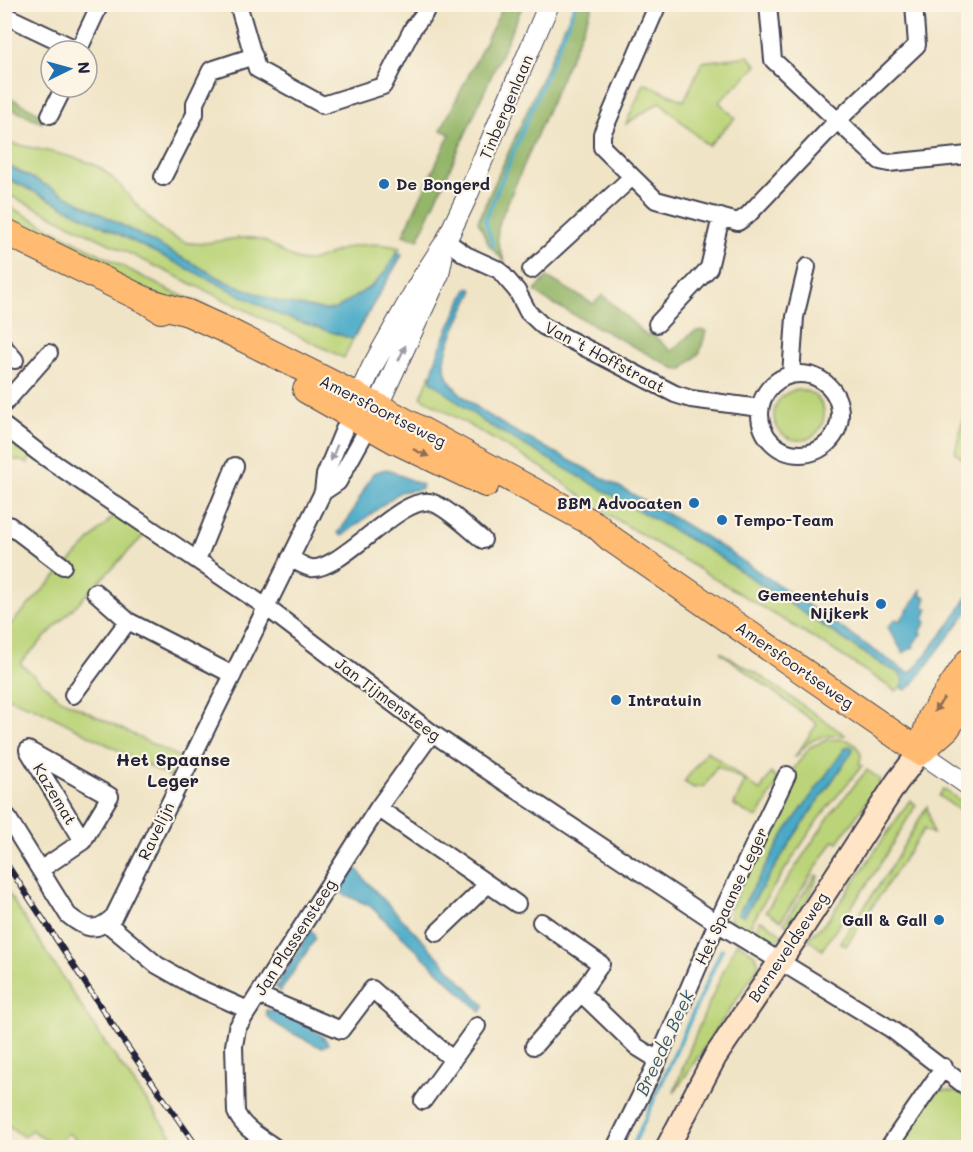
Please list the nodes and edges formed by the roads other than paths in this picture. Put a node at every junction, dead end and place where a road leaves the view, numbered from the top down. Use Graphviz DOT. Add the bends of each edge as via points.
graph roads {
  1 [pos="100,4"];
  2 [pos="238,4"];
  3 [pos="429,4"];
  4 [pos="549,4"];
  5 [pos="658,4"];
  6 [pos="768,4"];
  7 [pos="914,4"];
  8 [pos="4,15"];
  9 [pos="55,39"];
  10 [pos="83,39"];
  11 [pos="254,56"];
  12 [pos="58,99"];
  13 [pos="51,115"];
  14 [pos="837,121"];
  15 [pos="969,155"];
  16 [pos="163,177"];
  17 [pos="632,177"];
  18 [pos="721,218"];
  19 [pos="4,231"];
  20 [pos="446,241"];
  21 [pos="807,267"];
  22 [pos="531,270"];
  23 [pos="657,324"];
  24 [pos="49,353"];
  25 [pos="791,375"];
  26 [pos="4,404"];
  27 [pos="760,408"];
  28 [pos="363,411"];
  29 [pos="4,426"];
  30 [pos="235,466"];
  31 [pos="4,530"];
  32 [pos="483,540"];
  33 [pos="290,558"];
  34 [pos="197,560"];
  35 [pos="63,566"];
  36 [pos="95,592"];
  37 [pos="266,607"];
  38 [pos="128,621"];
  39 [pos="969,662"];
  40 [pos="232,675"];
  41 [pos="73,695"];
  42 [pos="969,697"];
  43 [pos="432,733"];
  44 [pos="920,752"];
  45 [pos="787,775"];
  46 [pos="969,785"];
  47 [pos="378,808"];
  48 [pos="4,812"];
  49 [pos="83,841"];
  50 [pos="40,870"];
  51 [pos="488,884"];
  52 [pos="517,904"];
  53 [pos="541,922"];
  54 [pos="107,923"];
  55 [pos="717,923"];
  56 [pos="437,933"];
  57 [pos="780,962"];
  58 [pos="581,993"];
  59 [pos="258,995"];
  60 [pos="248,1010"];
  61 [pos="477,1026"];
  62 [pos="534,1046"];
  63 [pos="453,1060"];
  64 [pos="658,1060"];
  65 [pos="944,1067"];
  66 [pos="969,1088"];
  67 [pos="423,1101"];
  68 [pos="276,1148"];
  69 [pos="615,1148"];
  70 [pos="667,1148"];
  71 [pos="888,1148"];
  1 -- 10 [label="street"];
  2 -- 11 [label="street"];
  3 -- 11 [label="street" via="383,86 323,105 257,69"];
  4 -- 20 [label="street, Tinbergenlaan"];
  5 -- 17 [label="street" via="602,134 602,147"];
  6 -- 14 [label="street" via="773,60"];
  7 -- 14 [label="street" via="917,45"];
  8 -- 9 [label="street"];
  11 -- 16 [label="street" via="211,70 195,103 195,114"];
  12 -- 13 [label="street"];
  14 -- 15 [label="street" via="880,161"];
  14 -- 18 [label="street" via="748,216 738,222"];
  17 -- 18 [label="street" via="656,200"];
  17 -- 22 [label="street"];
  18 -- 23 [label="street" via="709,268"];
  19 -- 28 [label="main road, Amersfoortseweg" via="147,301 217,325"];
  20 -- 27 [label="street, Van 't Hoffstraat" via="498,270 543,326 675,394"];
  20 -- 28 [label="street, Tinbergenlaan" via="377,357"];
  21 -- 25 [label="street" via="795,317"];
  24 -- 26 [label="street"];
  25 -- 27 [label="street" via="770,387"];
  25 -- 27 [label="street" via="817,378 831,389 839,405 837,428 830,440 810,452 795,454 780,449 764,432"];
  28 -- 33 [label="street, Ravelijn" via="338,482 323,492"];
  28 -- 44 [label="main road, Amersfoortseweg" via="588,534 610,538"];
  29 -- 34 [label="street, Jan Tijmensteeg"];
  30 -- 34 [label="street"];
  31 -- 35 [label="street" via="9,525"];
  32 -- 33 [label="street" via="437,504 427,501 410,506 329,564 311,568"];
  33 -- 37 [label="street, Ravelijn"];
  34 -- 37 [label="street, Jan Tijmensteeg"];
  36 -- 38 [label="street"];
  37 -- 40 [label="street, Ravelijn"];
  37 -- 43 [label="street, Jan Tijmensteeg"];
  38 -- 40 [label="street"];
  38 -- 41 [label="street"];
  39 -- 44 [label="main road, one-way" via="931,717"];
  40 -- 54 [label="street, Ravelijn" via="114,916"];
  42 -- 44 [label="main road" via="947,728"];
  43 -- 47 [label="street, Jan Plassensteeg"];
  43 -- 55 [label="street, Jan Tijmensteeg"];
  44 -- 46 [label="street"];
  44 -- 57 [label="main road, Barneveldseweg"];
  45 -- 55 [label="street, Het Spaanse Leger"];
  47 -- 51 [label="street"];
  47 -- 59 [label="street, Jan Plassensteeg"];
  48 -- 50 [label="street"];
  49 -- 49 [label="street, Kazemat" via="52,790 28,750 110,796"];
  49 -- 50 [label="street, Kazemat"];
  50 -- 54 [label="street" via="68,915 82,927 96,928"];
  51 -- 52 [label="street"];
  51 -- 56 [label="street"];
  53 -- 58 [label="street" via="601,964"];
  54 -- 60 [label="street" via="157,965"];
  55 -- 57 [label="street, Jan Tijmensteeg"];
  55 -- 64 [label="street, Het Spaanse Leger"];
  57 -- 65 [label="street, Jan Tijmensteeg" via="891,1029"];
  57 -- 70 [label="main road, Barneveldseweg" via="715,1057"];
  58 -- 62 [label="street"];
  58 -- 64 [label="street" via="637,1047"];
  59 -- 60 [label="street, Jan Plassensteeg"];
  59 -- 63 [label="street" via="341,1030 372,989"];
  60 -- 68 [label="street, Jan Plassensteeg" via="237,1028 234,1047 236,1112 246,1127"];
  61 -- 63 [label="street"];
  63 -- 67 [label="street"];
  64 -- 69 [label="street, Het Spaanse Leger"];
  65 -- 66 [label="street, Jan Tijmensteeg"];
  65 -- 71 [label="street"];
}
